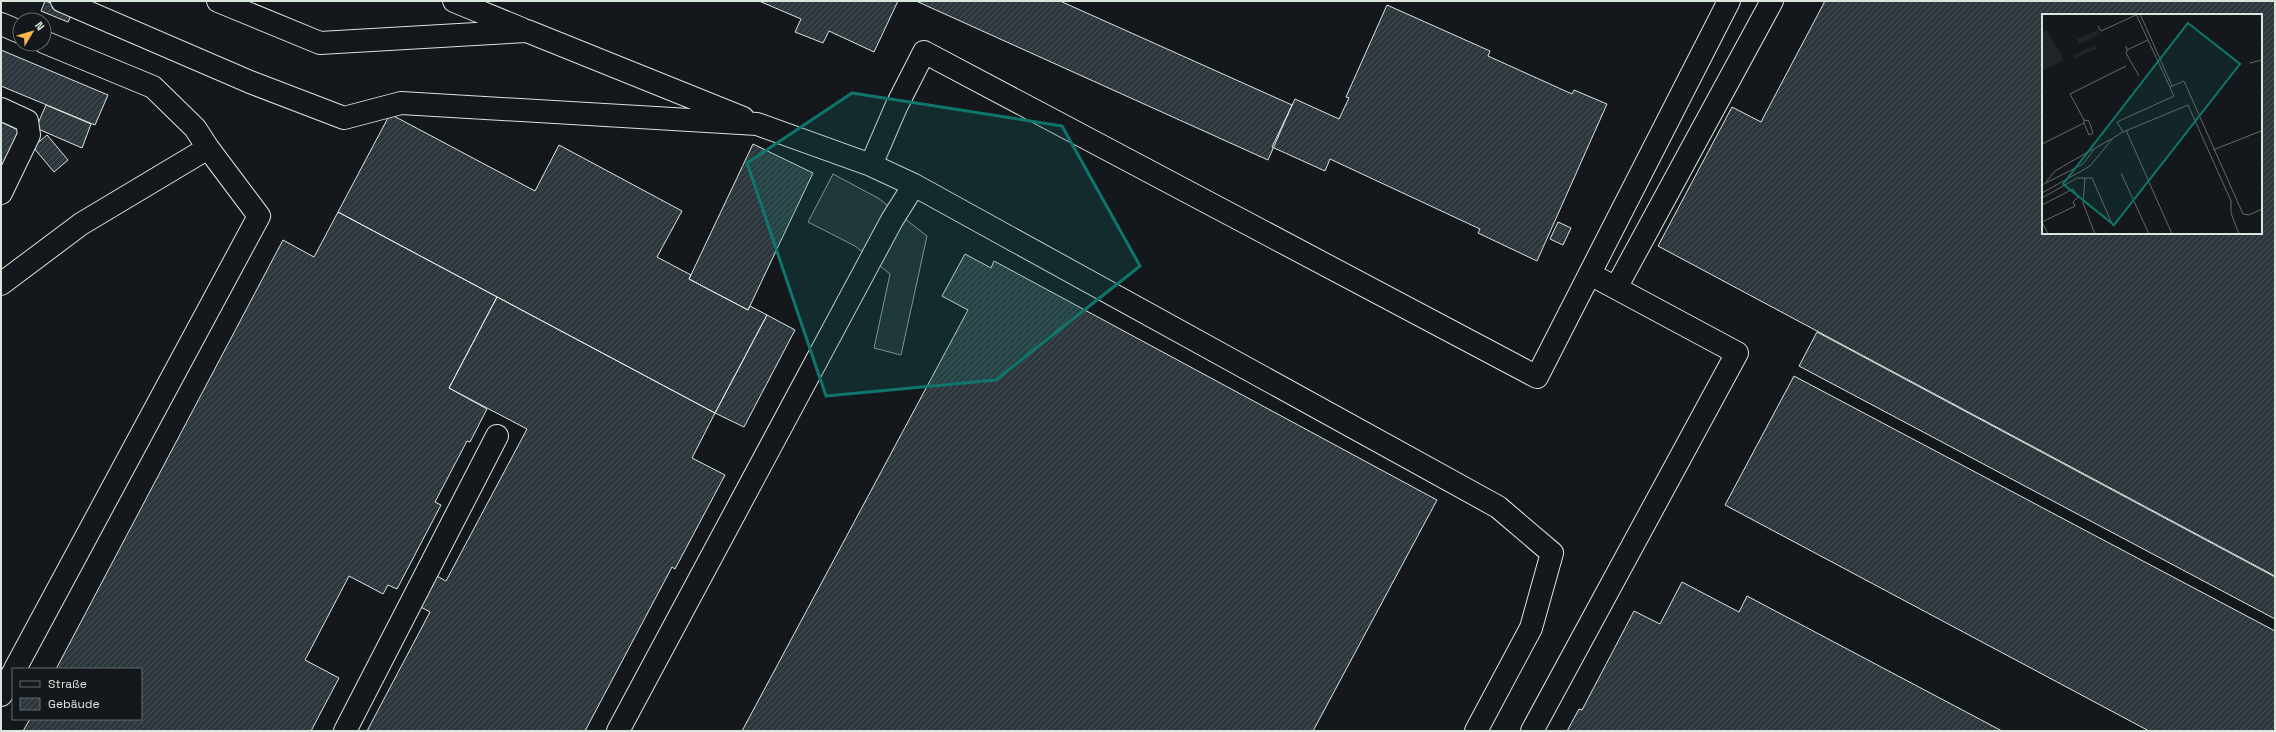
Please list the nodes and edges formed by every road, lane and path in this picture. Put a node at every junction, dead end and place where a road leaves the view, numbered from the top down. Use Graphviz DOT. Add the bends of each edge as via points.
graph roads {
  1 [pos="62,1"];
  2 [pos="218,1"];
  3 [pos="454,1"];
  4 [pos="1729,1"];
  5 [pos="1772,1"];
  6 [pos="1,24"];
  7 [pos="12,29"];
  8 [pos="527,31"];
  9 [pos="52,45"];
  10 [pos="1,109"];
  11 [pos="758,124"];
  12 [pos="208,148"];
  13 [pos="871,165"];
  14 [pos="914,185"];
  15 [pos="1,193"];
  16 [pos="1590,274"];
  17 [pos="1,284"];
  18 [pos="1616,288"];
  19 [pos="497,436"];
  20 [pos="16,668"];
  21 [pos="12,675"];
  22 [pos="1,696"];
  23 [pos="346,731"];
  24 [pos="618,731"];
  25 [pos="1476,731"];
  26 [pos="1532,731"];
  1 -- 11 [label="lane" via="250,82 344,118 401,103"];
  2 -- 8 [label="lane" via="320,43"];
  3 -- 8 [label="lane"];
  4 -- 16 [label="lane"];
  5 -- 18 [label="lane"];
  6 -- 7 [label="lane"];
  8 -- 11 [label="lane"];
  9 -- 12 [label="lane" via="153,87 195,128"];
  10 -- 15 [label="lane" via="27,121 29,135"];
  11 -- 13 [label="lane"];
  12 -- 17 [label="lane" via="81,224"];
  12 -- 20 [label="lane" via="259,216"];
  13 -- 14 [label="lane"];
  13 -- 16 [label="lane" via="924,52 1537,377"];
  14 -- 24 [label="lane" via="892,220"];
  14 -- 25 [label="lane" via="1498,507 1552,553 1531,628"];
  16 -- 18 [label="lane"];
  18 -- 26 [label="lane" via="1737,353"];
  19 -- 23 [label="lane"];
  21 -- 22 [label="lane"];
}
